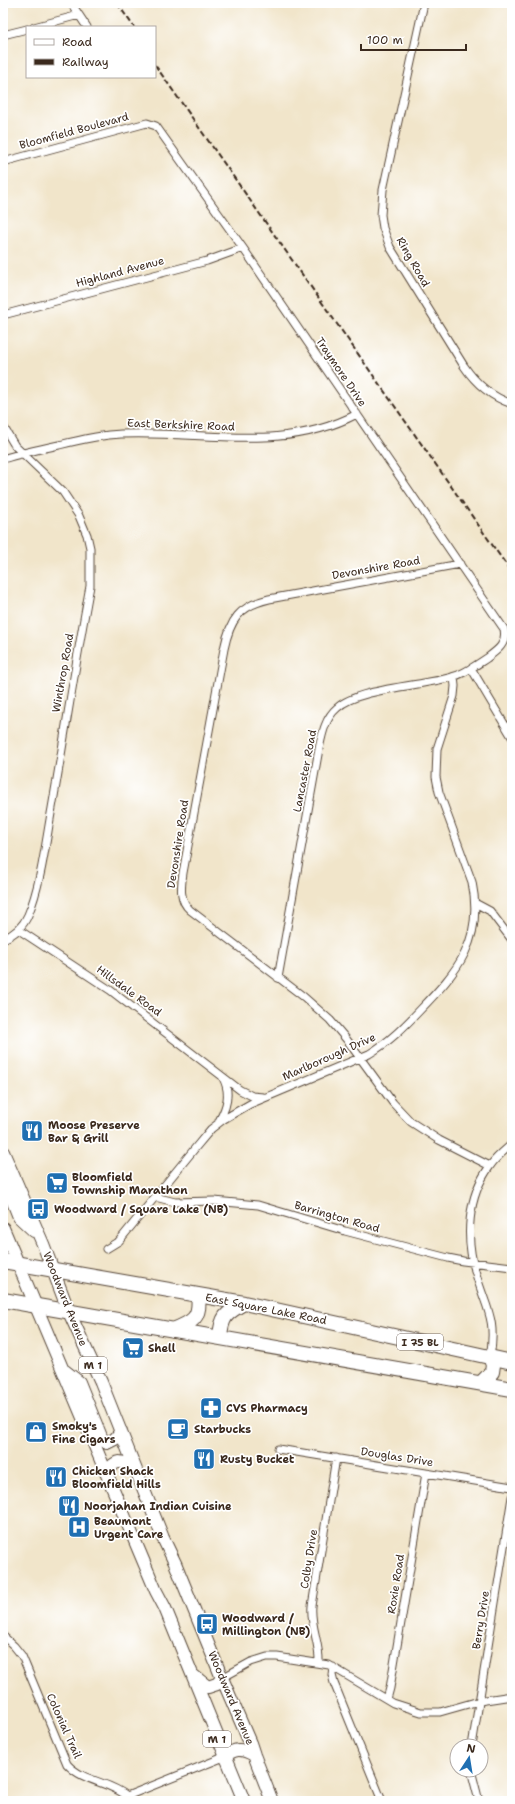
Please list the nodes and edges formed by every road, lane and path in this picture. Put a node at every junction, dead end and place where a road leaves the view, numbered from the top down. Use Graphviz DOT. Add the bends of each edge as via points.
graph roads {
  1 [pos="71,3"];
  2 [pos="424,3"];
  3 [pos="79,15"];
  4 [pos="38,26"];
  5 [pos="86,26"];
  6 [pos="26,29"];
  7 [pos="3,35"];
  8 [pos="150,123"];
  9 [pos="3,162"];
  10 [pos="243,248"];
  11 [pos="3,315"];
  12 [pos="512,404"];
  13 [pos="357,414"];
  14 [pos="3,426"];
  15 [pos="23,453"];
  16 [pos="3,460"];
  17 [pos="460,564"];
  18 [pos="504,639"];
  19 [pos="471,668"];
  20 [pos="454,677"];
  21 [pos="512,737"];
  22 [pos="475,903"];
  23 [pos="19,930"];
  24 [pos="3,939"];
  25 [pos="512,940"];
  26 [pos="278,978"];
  27 [pos="360,1057"];
  28 [pos="222,1076"];
  29 [pos="267,1096"];
  30 [pos="216,1125"];
  31 [pos="512,1144"];
  32 [pos="3,1152"];
  33 [pos="490,1166"];
  34 [pos="3,1177"];
  35 [pos="155,1197"];
  36 [pos="3,1228"];
  37 [pos="38,1234"];
  38 [pos="106,1249"];
  39 [pos="3,1261"];
  40 [pos="474,1263"];
  41 [pos="19,1264"];
  42 [pos="512,1267"];
  43 [pos="52,1270"];
  44 [pos="198,1295"];
  45 [pos="3,1300"];
  46 [pos="244,1303"];
  47 [pos="37,1306"];
  48 [pos="69,1312"];
  49 [pos="173,1330"];
  50 [pos="220,1338"];
  51 [pos="490,1357"];
  52 [pos="512,1362"];
  53 [pos="63,1369"];
  54 [pos="481,1383"];
  55 [pos="512,1389"];
  56 [pos="121,1431"];
  57 [pos="278,1449"];
  58 [pos="336,1458"];
  59 [pos="135,1470"];
  60 [pos="106,1473"];
  61 [pos="426,1473"];
  62 [pos="512,1487"];
  63 [pos="512,1497"];
  64 [pos="3,1636"];
  65 [pos="320,1663"];
  66 [pos="333,1667"];
  67 [pos="194,1676"];
  68 [pos="222,1678"];
  69 [pos="512,1696"];
  70 [pos="386,1699"];
  71 [pos="479,1701"];
  72 [pos="473,1738"];
  73 [pos="254,1755"];
  74 [pos="224,1757"];
  75 [pos="474,1778"];
  76 [pos="128,1799"];
  77 [pos="244,1801"];
  78 [pos="272,1801"];
  79 [pos="382,1801"];
  80 [pos="479,1801"];
  1 -- 3 [label="street"];
  2 -- 12 [label="street, Ring Road" via="383,190 383,228 393,253 468,372 486,390"];
  3 -- 4 [label="street"];
  3 -- 5 [label="street"];
  6 -- 7 [label="street"];
  8 -- 9 [label="street, Bloomfield Boulevard"];
  8 -- 10 [label="street, Traymore Drive" via="164,136"];
  10 -- 11 [label="street, Highland Avenue" via="207,261"];
  10 -- 13 [label="street, Traymore Drive"];
  13 -- 15 [label="street, East Berkshire Road" via="335,425 280,436 239,438 120,434 87,438"];
  13 -- 17 [label="street, Traymore Drive"];
  14 -- 15 [label="street, Winthrop Road" via="15,446"];
  15 -- 16 [label="street, East Berkshire Road"];
  15 -- 23 [label="street, Winthrop Road" via="63,492 75,509 89,541 91,569 42,860 30,910"];
  17 -- 18 [label="street, Traymore Drive" via="503,627"];
  17 -- 26 [label="street, Devonshire Road" via="263,600 246,608 232,623 224,649 181,896 190,910"];
  18 -- 19 [label="street, Lancaster Road" via="498,650"];
  19 -- 20 [label="street, Lancaster Road"];
  19 -- 21 [label="street"];
  20 -- 22 [label="street, Marlborough Drive" via="454,696 436,754 436,777 439,792 472,882"];
  20 -- 26 [label="street, Lancaster Road" via="357,697 340,705 330,715 319,750"];
  22 -- 25 [label="street" via="490,911"];
  22 -- 27 [label="street, Marlborough Drive" via="468,945 454,974 396,1035"];
  23 -- 24 [label="street"];
  23 -- 28 [label="street, Hillsdale Road" via="110,990"];
  26 -- 27 [label="street, Devonshire Road" via="330,1020"];
  27 -- 29 [label="street, Marlborough Drive"];
  27 -- 33 [label="street, Devonshire Road" via="393,1103 411,1122 438,1140"];
  28 -- 29 [label="street, Hillsdale Road" via="250,1095"];
  28 -- 30 [label="street" via="228,1100"];
  29 -- 30 [label="street, Marlborough Drive" via="241,1108"];
  30 -- 35 [label="street, Marlborough Drive"];
  31 -- 33 [label="street"];
  32 -- 37 [label="main road, Woodward Avenue"];
  33 -- 40 [label="street" via="482,1180 471,1212 469,1228"];
  34 -- 37 [label="main road" via="19,1217"];
  35 -- 38 [label="street, Marlborough Drive" via="119,1241"];
  35 -- 40 [label="street, Barrington Road" via="175,1202 214,1200 258,1205 345,1231"];
  36 -- 41 [label="main road"];
  37 -- 43 [label="main road, Woodward Avenue"];
  39 -- 41 [label="highway, East Square Lake Road"];
  40 -- 42 [label="street, Barrington Road"];
  40 -- 51 [label="street" via="492,1323"];
  41 -- 43 [label="highway, East Square Lake Road"];
  41 -- 47 [label="main road"];
  43 -- 44 [label="highway, East Square Lake Road / I 75 BL"];
  43 -- 48 [label="main road, Woodward Avenue"];
  44 -- 46 [label="highway, East Square Lake Road / I 75 BL"];
  44 -- 49 [label="highway" via="199,1309 196,1316"];
  45 -- 47 [label="highway"];
  46 -- 50 [label="highway" via="231,1310 222,1320"];
  46 -- 51 [label="highway, East Square Lake Road / I 75 BL"];
  47 -- 48 [label="highway"];
  47 -- 53 [label="main road, M 1"];
  48 -- 49 [label="highway"];
  48 -- 56 [label="main road, Woodward Avenue / M 1"];
  49 -- 50 [label="highway"];
  50 -- 54 [label="highway"];
  51 -- 52 [label="highway, East Square Lake Road / I 75 BL"];
  51 -- 54 [label="highway" via="492,1372"];
  53 -- 56 [label="main road" via="79,1382 102,1440 111,1442"];
  53 -- 60 [label="main road, M 1"];
  54 -- 55 [label="highway"];
  56 -- 59 [label="main road, Woodward Avenue / M 1"];
  57 -- 58 [label="street, Douglas Drive"];
  58 -- 61 [label="street, Douglas Drive"];
  58 -- 65 [label="street, Colby Drive" via="312,1606 311,1620 319,1648"];
  59 -- 60 [label="main road" via="124,1463 116,1462"];
  59 -- 68 [label="main road, Woodward Avenue / M 1"];
  60 -- 67 [label="main road, M 1"];
  61 -- 62 [label="street, Douglas Drive"];
  61 -- 70 [label="street, Roxie Road" via="390,1688"];
  63 -- 71 [label="street, Berry Drive"];
  64 -- 76 [label="street, Colonial Trail" via="22,1656 67,1764 72,1770 114,1788"];
  65 -- 66 [label="street"];
  65 -- 68 [label="street" via="267,1657 246,1664"];
  66 -- 70 [label="street"];
  66 -- 79 [label="street" via="334,1683"];
  67 -- 68 [label="main road" via="208,1686 216,1684"];
  67 -- 74 [label="main road, M 1"];
  68 -- 73 [label="main road, Woodward Avenue / M 1"];
  69 -- 71 [label="street"];
  70 -- 71 [label="street" via="427,1712"];
  71 -- 72 [label="street, Berry Drive"];
  73 -- 74 [label="main road" via="238,1749"];
  73 -- 78 [label="main road, Woodward Avenue / M 1"];
  74 -- 76 [label="street"];
  74 -- 77 [label="main road, M 1"];
  75 -- 80 [label="street"];
}
